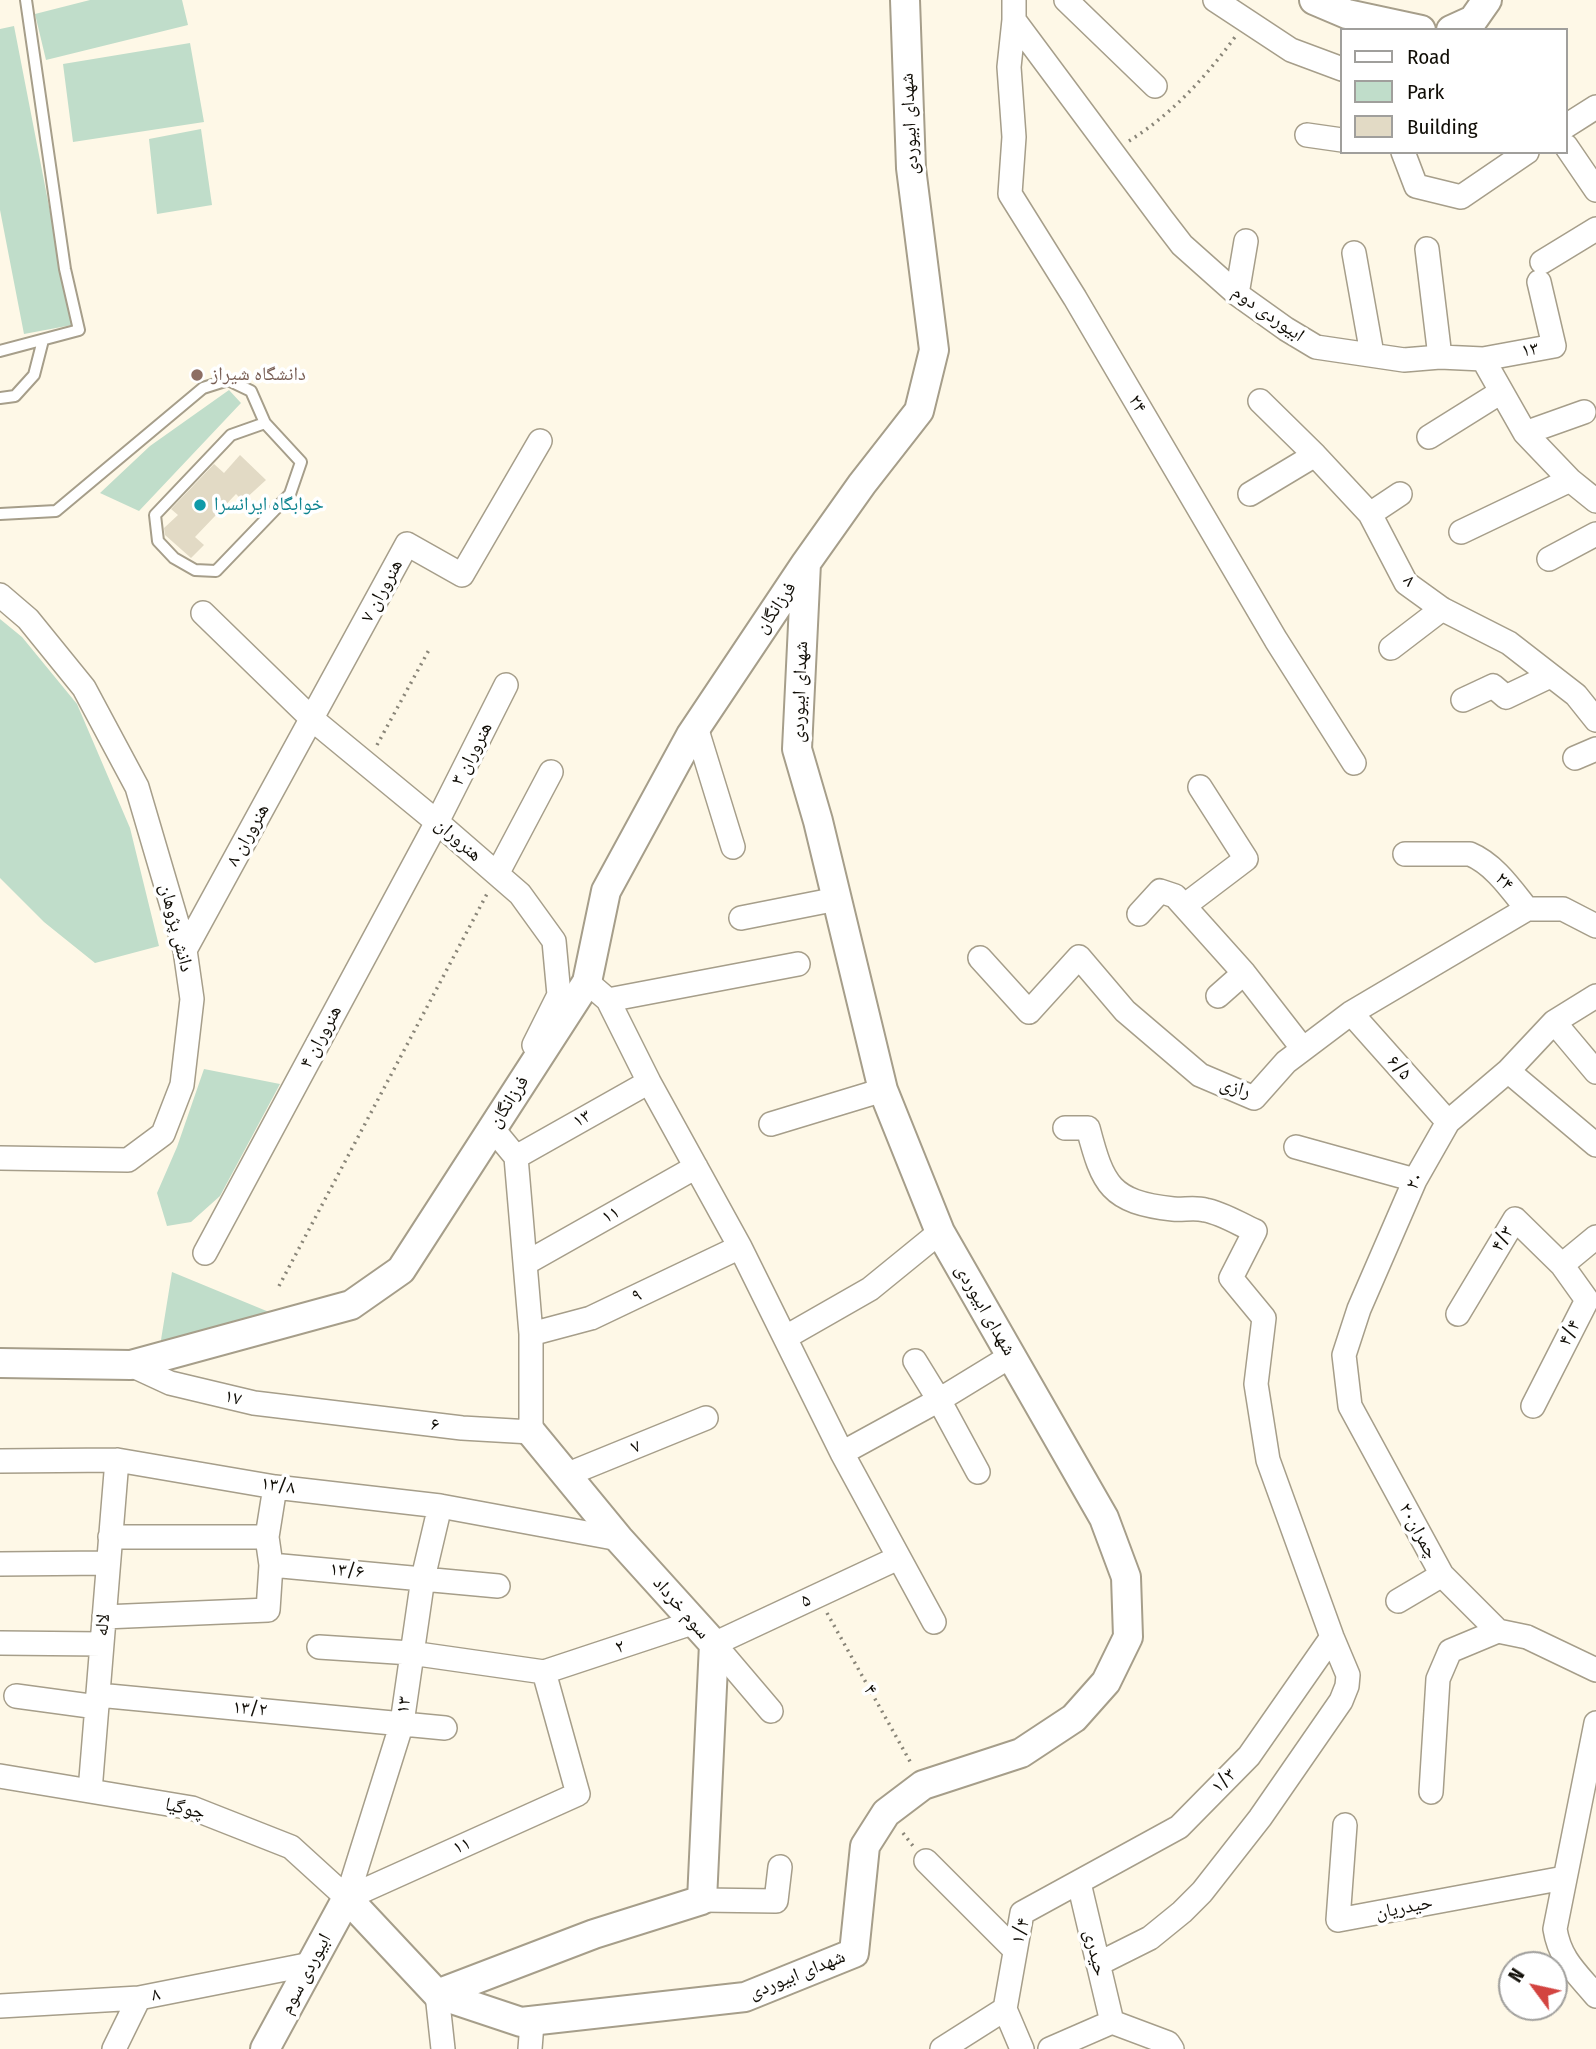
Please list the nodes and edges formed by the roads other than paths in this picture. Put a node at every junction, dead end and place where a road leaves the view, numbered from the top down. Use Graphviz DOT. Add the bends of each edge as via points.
graph roads {
  1 [pos="26,0"];
  2 [pos="905,0"];
  3 [pos="1066,0"];
  4 [pos="1215,0"];
  5 [pos="1314,0"];
  6 [pos="1487,0"];
  7 [pos="1014,10"];
  8 [pos="1412,28"];
  9 [pos="1455,28"];
  10 [pos="1340,68"];
  11 [pos="1155,86"];
  12 [pos="1596,107"];
  13 [pos="1568,125"];
  14 [pos="1307,135"];
  15 [pos="1340,140"];
  16 [pos="1568,149"];
  17 [pos="1404,154"];
  18 [pos="1524,154"];
  19 [pos="1596,190"];
  20 [pos="1596,229"];
  21 [pos="1246,241"];
  22 [pos="1427,249"];
  23 [pos="1354,253"];
  24 [pos="1237,294"];
  25 [pos="43,340"];
  26 [pos="0,351"];
  27 [pos="1372,354"];
  28 [pos="1440,358"];
  29 [pos="1483,359"];
  30 [pos="1501,392"];
  31 [pos="0,398"];
  32 [pos="1260,401"];
  33 [pos="1584,412"];
  34 [pos="265,423"];
  35 [pos="1525,433"];
  36 [pos="1429,437"];
  37 [pos="540,441"];
  38 [pos="1315,455"];
  39 [pos="1570,480"];
  40 [pos="1250,494"];
  41 [pos="1400,494"];
  42 [pos="1596,501"];
  43 [pos="0,514"];
  44 [pos="1370,514"];
  45 [pos="1461,532"];
  46 [pos="1596,534"];
  47 [pos="1549,559"];
  48 [pos="806,564"];
  49 [pos="0,595"];
  50 [pos="1442,609"];
  51 [pos="203,613"];
  52 [pos="1391,648"];
  53 [pos="1550,676"];
  54 [pos="506,685"];
  55 [pos="1463,700"];
  56 [pos="312,719"];
  57 [pos="1596,720"];
  58 [pos="696,727"];
  59 [pos="1596,749"];
  60 [pos="1575,758"];
  61 [pos="1354,763"];
  62 [pos="551,772"];
  63 [pos="1200,788"];
  64 [pos="438,822"];
  65 [pos="733,847"];
  66 [pos="1405,855"];
  67 [pos="497,874"];
  68 [pos="836,899"];
  69 [pos="1184,906"];
  70 [pos="1527,909"];
  71 [pos="1139,914"];
  72 [pos="741,918"];
  73 [pos="1596,926"];
  74 [pos="185,950"];
  75 [pos="980,958"];
  76 [pos="798,964"];
  77 [pos="1244,973"];
  78 [pos="597,991"];
  79 [pos="1218,996"];
  80 [pos="1596,996"];
  81 [pos="1351,1013"];
  82 [pos="1554,1023"];
  83 [pos="1303,1049"];
  84 [pos="1508,1071"];
  85 [pos="1596,1072"];
  86 [pos="649,1082"];
  87 [pos="883,1090"];
  88 [pos="1448,1122"];
  89 [pos="771,1124"];
  90 [pos="492,1128"];
  91 [pos="1065,1128"];
  92 [pos="1587,1138"];
  93 [pos="1296,1147"];
  94 [pos="516,1157"];
  95 [pos="0,1158"];
  96 [pos="696,1167"];
  97 [pos="1415,1180"];
  98 [pos="940,1232"];
  99 [pos="1596,1237"];
  100 [pos="740,1247"];
  101 [pos="205,1253"];
  102 [pos="526,1263"];
  103 [pos="1562,1265"];
  104 [pos="1458,1314"];
  105 [pos="1356,1316"];
  106 [pos="531,1334"];
  107 [pos="786,1337"];
  108 [pos="1012,1356"];
  109 [pos="915,1361"];
  110 [pos="0,1363"];
  111 [pos="131,1365"];
  112 [pos="939,1400"];
  113 [pos="1533,1406"];
  114 [pos="340,1414"];
  115 [pos="706,1418"];
  116 [pos="531,1432"];
  117 [pos="842,1453"];
  118 [pos="117,1460"];
  119 [pos="0,1461"];
  120 [pos="978,1472"];
  121 [pos="566,1475"];
  122 [pos="275,1487"];
  123 [pos="440,1506"];
  124 [pos="267,1536"];
  125 [pos="110,1537"];
  126 [pos="619,1539"];
  127 [pos="898,1558"];
  128 [pos="108,1563"];
  129 [pos="0,1564"];
  130 [pos="271,1565"];
  131 [pos="1442,1575"];
  132 [pos="423,1578"];
  133 [pos="498,1586"];
  134 [pos="1398,1601"];
  135 [pos="104,1617"];
  136 [pos="695,1622"];
  137 [pos="934,1622"];
  138 [pos="1498,1631"];
  139 [pos="1332,1637"];
  140 [pos="0,1643"];
  141 [pos="102,1644"];
  142 [pos="713,1644"];
  143 [pos="319,1647"];
  144 [pos="411,1653"];
  145 [pos="1596,1670"];
  146 [pos="544,1672"];
  147 [pos="16,1696"];
  148 [pos="97,1701"];
  149 [pos="771,1711"];
  150 [pos="401,1723"];
  151 [pos="1596,1723"];
  152 [pos="445,1728"];
  153 [pos="0,1776"];
  154 [pos="90,1791"];
  155 [pos="1431,1792"];
  156 [pos="1345,1825"];
  157 [pos="926,1861"];
  158 [pos="780,1867"];
  159 [pos="1564,1878"];
  160 [pos="1079,1884"];
  161 [pos="346,1898"];
  162 [pos="702,1900"];
  163 [pos="1016,1950"];
  164 [pos="311,1964"];
  165 [pos="1098,1964"];
  166 [pos="437,1994"];
  167 [pos="1596,1996"];
  168 [pos="139,1998"];
  169 [pos="0,2006"];
  170 [pos="1005,2009"];
  171 [pos="1112,2022"];
  172 [pos="531,2036"];
  173 [pos="114,2049"];
  174 [pos="265,2049"];
  175 [pos="443,2049"];
  176 [pos="942,2049"];
  177 [pos="1022,2049"];
  178 [pos="1050,2049"];
  179 [pos="1172,2049"];
  1 -- 25 [label="lane" via="65,269 79,330"];
  2 -- 48 [label="street, شهدای ابیوردی" via="911,169 934,350 919,411"];
  3 -- 11 [label="street"];
  4 -- 10 [label="street" via="1291,50"];
  5 -- 8 [label="street" via="1347,14"];
  6 -- 9 [label="street" via="1473,20"];
  7 -- 24 [label="street, ابیوردی دوم" via="1182,246"];
  7 -- 61 [label="street, ۲۴" via="1009,66 1014,137 1010,194"];
  12 -- 13 [label="street"];
  14 -- 15 [label="street"];
  16 -- 19 [label="street"];
  17 -- 18 [label="street" via="1416,186 1461,197"];
  20 -- 29 [label="street, ۱۳" via="1541,272 1554,346"];
  21 -- 24 [label="street"];
  22 -- 28 [label="street"];
  23 -- 27 [label="street"];
  24 -- 27 [label="street, ابیوردی دوم" via="1316,347"];
  25 -- 26 [label="lane"];
  25 -- 31 [label="lane" via="34,375 15,396"];
  27 -- 28 [label="street, ابیوردی دوم" via="1405,360"];
  28 -- 29 [label="street, ابیوردی دوم"];
  29 -- 30 [label="street"];
  30 -- 35 [label="street"];
  30 -- 36 [label="street"];
  32 -- 38 [label="street, ۸"];
  33 -- 35 [label="street"];
  34 -- 34 [label="lane" via="231,435 155,515 158,541 174,558 195,570 216,571 290,494 301,462"];
  34 -- 43 [label="lane" via="251,391 228,380 203,388 56,511"];
  35 -- 39 [label="street"];
  37 -- 56 [label="street, هنروران ۷" via="462,575 407,544"];
  38 -- 40 [label="street"];
  38 -- 44 [label="street, ۸"];
  39 -- 42 [label="street"];
  39 -- 45 [label="street"];
  41 -- 44 [label="street"];
  44 -- 50 [label="street, ۸" via="1406,583"];
  46 -- 47 [label="street"];
  48 -- 58 [label="street, فرزانگان"];
  48 -- 68 [label="street, شهدای ابیوردی" via="797,749"];
  49 -- 74 [label="street, دانش پژوهان" via="28,619 84,688 137,788"];
  50 -- 52 [label="street"];
  50 -- 53 [label="street, ۸" via="1509,643"];
  51 -- 56 [label="street, هنروران"];
  53 -- 55 [label="street" via="1506,697 1493,686"];
  53 -- 57 [label="street, ۸" via="1576,695"];
  54 -- 64 [label="street, هنروران ۳"];
  56 -- 64 [label="street, هنروران"];
  56 -- 74 [label="street, هنروران ۸"];
  58 -- 65 [label="street"];
  58 -- 78 [label="street, فرزانگان" via="606,891"];
  59 -- 60 [label="street"];
  62 -- 67 [label="street"];
  63 -- 69 [label="street" via="1246,859"];
  64 -- 67 [label="street, هنروران"];
  64 -- 101 [label="street, هنروران ۴"];
  66 -- 70 [label="street, ۲۴" via="1477,857 1504,880"];
  67 -- 90 [label="street, هنروران" via="520,894 554,941 559,995"];
  68 -- 72 [label="street"];
  68 -- 87 [label="street, شهدای ابیوردی"];
  69 -- 71 [label="street" via="1175,896 1160,891"];
  69 -- 77 [label="street"];
  70 -- 73 [label="street, ۲۴" via="1563,909"];
  70 -- 81 [label="street, رازی"];
  74 -- 95 [label="street, دانش پژوهان" via="192,999 188,1035 182,1085 163,1134 128,1160"];
  75 -- 83 [label="street, رازی" via="1029,1012 1079,957 1125,1011 1200,1075 1254,1098"];
  76 -- 78 [label="street"];
  77 -- 79 [label="street"];
  77 -- 83 [label="street"];
  78 -- 86 [label="street"];
  78 -- 90 [label="street, فرزانگان"];
  80 -- 82 [label="street"];
  81 -- 83 [label="street, رازی"];
  81 -- 88 [label="street, ۶/۵"];
  82 -- 84 [label="street"];
  82 -- 85 [label="street"];
  84 -- 88 [label="street, ۲۰"];
  84 -- 92 [label="street"];
  86 -- 94 [label="street, ۱۳"];
  86 -- 96 [label="street"];
  87 -- 89 [label="street"];
  87 -- 98 [label="street, شهدای ابیوردی"];
  88 -- 97 [label="street, ۲۰"];
  90 -- 94 [label="street"];
  90 -- 111 [label="street, فرزانگان" via="401,1270 351,1305"];
  91 -- 139 [label="street" via="1087,1128 1097,1163 1114,1191 1137,1203 1205,1210 1255,1231 1231,1278 1264,1318 1256,1384 1268,1460"];
  93 -- 97 [label="street"];
  94 -- 102 [label="street"];
  96 -- 100 [label="street"];
  96 -- 102 [label="street, ۱۱"];
  97 -- 105 [label="street, ۲۰"];
  98 -- 107 [label="street" via="870,1289"];
  98 -- 108 [label="street, شهدای ابیوردی"];
  99 -- 103 [label="street"];
  100 -- 106 [label="street, ۹" via="591,1318"];
  100 -- 107 [label="street"];
  102 -- 106 [label="street"];
  103 -- 104 [label="street, ۴/۳" via="1515,1219"];
  103 -- 113 [label="street, ۴/۴" via="1587,1300"];
  105 -- 131 [label="street, چمران۲۰" via="1344,1355 1350,1406"];
  106 -- 116 [label="street"];
  107 -- 117 [label="street"];
  108 -- 112 [label="street"];
  108 -- 172 [label="street, شهدای ابیوردی" via="1104,1518 1126,1577 1128,1637 1105,1682 1074,1718 1021,1752 923,1785 886,1813 866,1846 854,1953 745,1997"];
  109 -- 112 [label="street"];
  110 -- 111 [label="street, فرزانگان"];
  111 -- 114 [label="street, ۱۷" via="170,1383 254,1403"];
  112 -- 117 [label="street"];
  112 -- 120 [label="street"];
  114 -- 116 [label="street, ۶"];
  115 -- 121 [label="street, ۷"];
  116 -- 121 [label="street, سوم خرداد"];
  117 -- 127 [label="street"];
  118 -- 119 [label="street, ۱۳/۸"];
  118 -- 122 [label="street, ۱۳/۸"];
  118 -- 125 [label="street, لاله"];
  121 -- 126 [label="street, سوم خرداد"];
  122 -- 123 [label="street, ۱۳/۸"];
  122 -- 124 [label="street"];
  123 -- 126 [label="street"];
  123 -- 132 [label="street, ۱۳"];
  124 -- 125 [label="street"];
  124 -- 130 [label="street"];
  125 -- 128 [label="street, لاله"];
  126 -- 136 [label="street, سوم خرداد"];
  127 -- 137 [label="street"];
  127 -- 142 [label="street, ۵"];
  128 -- 129 [label="street"];
  128 -- 135 [label="street, لاله"];
  130 -- 132 [label="street, ۱۳/۶"];
  130 -- 135 [label="street" via="268,1610"];
  131 -- 134 [label="street"];
  131 -- 138 [label="street, چمران۲۰"];
  132 -- 133 [label="street, ۱۳/۶"];
  132 -- 144 [label="street, ۱۳"];
  135 -- 141 [label="street, لاله"];
  136 -- 142 [label="street, سوم خرداد"];
  136 -- 146 [label="street, ۲"];
  138 -- 145 [label="street" via="1527,1637"];
  138 -- 155 [label="street" via="1450,1651 1438,1679"];
  139 -- 160 [label="street, ۱/۳" via="1249,1756 1179,1826"];
  139 -- 165 [label="street" via="1348,1675 1347,1686 1269,1807 1182,1912 1150,1938"];
  140 -- 141 [label="street"];
  141 -- 148 [label="street, لاله"];
  142 -- 149 [label="street"];
  142 -- 162 [label="street, سوم خرداد"];
  143 -- 144 [label="street"];
  144 -- 146 [label="street"];
  144 -- 150 [label="street, ۱۳"];
  146 -- 161 [label="street, ۱۱" via="578,1794"];
  147 -- 148 [label="street, ۱۳/۲"];
  148 -- 150 [label="street, ۱۳/۲"];
  148 -- 154 [label="street, لاله"];
  150 -- 152 [label="street, ۱۳/۲"];
  150 -- 161 [label="street, ۱۳"];
  151 -- 159 [label="street"];
  153 -- 154 [label="street, چوگیا"];
  154 -- 161 [label="street, چوگیا" via="192,1808 291,1847"];
  156 -- 159 [label="street, حیدریان" via="1338,1920"];
  157 -- 163 [label="street"];
  158 -- 162 [label="street" via="776,1902"];
  159 -- 167 [label="street" via="1555,1929 1558,1947"];
  160 -- 163 [label="street, ۱/۴" via="1022,1913"];
  160 -- 165 [label="street, حیدری"];
  161 -- 164 [label="street, ابیوردی سوم"];
  161 -- 166 [label="street, شهدای ابیوردی"];
  162 -- 166 [label="street" via="594,1934"];
  163 -- 170 [label="street, ۱/۴"];
  164 -- 168 [label="street, ۸"];
  164 -- 174 [label="street, ابیوردی سوم"];
  165 -- 171 [label="street, حیدری"];
  166 -- 172 [label="street, شهدای ابیوردی" via="521,2022"];
  166 -- 175 [label="street"];
  168 -- 169 [label="street, ۸"];
  168 -- 173 [label="street"];
  170 -- 176 [label="street"];
  170 -- 177 [label="street"];
  171 -- 178 [label="street"];
  171 -- 179 [label="street" via="1168,2043"];
}
